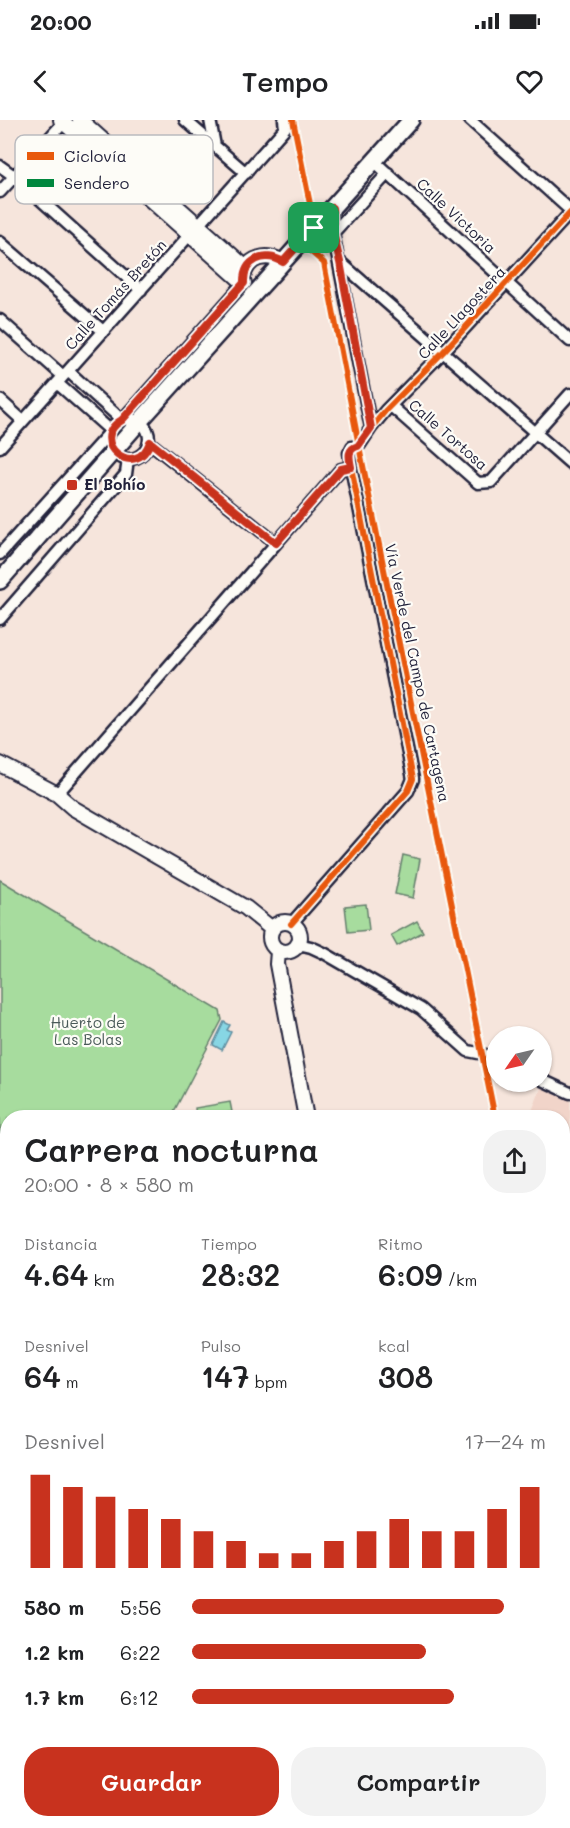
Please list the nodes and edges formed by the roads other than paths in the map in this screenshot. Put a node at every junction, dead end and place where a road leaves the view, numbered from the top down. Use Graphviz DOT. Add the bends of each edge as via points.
graph roads {
  1 [pos="80,120"];
  2 [pos="185,120"];
  3 [pos="210,120"];
  4 [pos="411,120"];
  5 [pos="470,120"];
  6 [pos="63,121"];
  7 [pos="284,124"];
  8 [pos="51,135"];
  9 [pos="80,135"];
  10 [pos="96,135"];
  11 [pos="202,135"];
  12 [pos="213,135"];
  13 [pos="213,136"];
  14 [pos="215,146"];
  15 [pos="374,161"];
  16 [pos="0,166"];
  17 [pos="246,173"];
  18 [pos="388,173"];
  19 [pos="14,176"];
  20 [pos="0,192"];
  21 [pos="45,204"];
  22 [pos="163,204"];
  23 [pos="167,204"];
  24 [pos="332,208"];
  25 [pos="570,211"];
  26 [pos="195,231"];
  27 [pos="333,233"];
  28 [pos="0,242"];
  29 [pos="283,262"];
  30 [pos="340,262"];
  31 [pos="246,268"];
  32 [pos="244,283"];
  33 [pos="507,284"];
  34 [pos="141,290"];
  35 [pos="252,297"];
  36 [pos="0,320"];
  37 [pos="103,330"];
  38 [pos="570,341"];
  39 [pos="443,352"];
  40 [pos="63,376"];
  41 [pos="570,394"];
  42 [pos="0,400"];
  43 [pos="391,406"];
  44 [pos="122,420"];
  45 [pos="23,421"];
  46 [pos="140,421"];
  47 [pos="371,428"];
  48 [pos="111,431"];
  49 [pos="536,432"];
  50 [pos="150,442"];
  51 [pos="0,447"];
  52 [pos="113,451"];
  53 [pos="128,459"];
  54 [pos="570,463"];
  55 [pos="351,467"];
  56 [pos="276,543"];
  57 [pos="0,553"];
  58 [pos="13,564"];
  59 [pos="0,581"];
  60 [pos="0,619"];
  61 [pos="0,764"];
  62 [pos="57,794"];
  63 [pos="291,924"];
  64 [pos="272,929"];
  65 [pos="298,944"];
  66 [pos="278,951"];
  67 [pos="486,1055"];
  68 [pos="552,1085"];
  69 [pos="570,1093"];
  70 [pos="304,1110"];
  1 -- 10 [label="street"];
  2 -- 11 [label="street"];
  3 -- 12 [label="street"];
  4 -- 15 [label="main road"];
  5 -- 25 [label="street"];
  6 -- 8 [label="street"];
  6 -- 9 [label="street"];
  7 -- 17 [label="street, Calle Tomás Bretón"];
  13 -- 14 [label="street"];
  14 -- 17 [label="street"];
  15 -- 18 [label="street, Calle Victoria"];
  15 -- 24 [label="main road"];
  16 -- 19 [label="street"];
  17 -- 26 [label="street, Calle Tomás Bretón"];
  18 -- 27 [label="street"];
  18 -- 33 [label="street, Calle Victoria"];
  19 -- 20 [label="street"];
  21 -- 34 [label="street"];
  22 -- 26 [label="street"];
  23 -- 26 [label="street"];
  24 -- 27 [label="street"];
  24 -- 29 [label="main road"];
  25 -- 33 [label="street, Calle Llagostera"];
  26 -- 31 [label="street"];
  26 -- 32 [label="street"];
  26 -- 34 [label="street, Calle Tomás Bretón"];
  27 -- 30 [label="street"];
  28 -- 37 [label="street"];
  29 -- 31 [label="street" via="262,257"];
  29 -- 35 [label="main road"];
  30 -- 39 [label="street"];
  30 -- 47 [label="street"];
  31 -- 32 [label="street"];
  32 -- 35 [label="street"];
  32 -- 44 [label="street"];
  33 -- 38 [label="street, Calle Victoria"];
  33 -- 39 [label="street, Calle Llagostera"];
  34 -- 37 [label="street, Calle Tomás Bretón"];
  35 -- 46 [label="main road"];
  36 -- 40 [label="street"];
  37 -- 40 [label="street, Calle Tomás Bretón"];
  39 -- 43 [label="street, Calle Llagostera"];
  39 -- 49 [label="street"];
  40 -- 44 [label="street"];
  40 -- 45 [label="street, Calle Tomás Bretón"];
  40 -- 48 [label="street"];
  41 -- 49 [label="street, Calle Tortosa"];
  42 -- 45 [label="street"];
  43 -- 47 [label="street, Calle Llagostera"];
  43 -- 49 [label="street, Calle Tortosa" via="478,483 492,482"];
  44 -- 46 [label="street"];
  44 -- 48 [label="street"];
  45 -- 51 [label="street, Calle Tomás Bretón"];
  46 -- 50 [label="street" via="148,429"];
  46 -- 52 [label="main road"];
  47 -- 55 [label="street, Calle Llagostera" via="358,446 350,450"];
  48 -- 52 [label="street"];
  48 -- 57 [label="street"];
  49 -- 54 [label="street"];
  50 -- 53 [label="street" via="143,454"];
  50 -- 56 [label="street"];
  52 -- 53 [label="street"];
  52 -- 58 [label="main road"];
  53 -- 60 [label="street" via="126,474"];
  55 -- 56 [label="street" via="341,469"];
  55 -- 63 [label="street" via="412,779 404,795"];
  56 -- 62 [label="street"];
  57 -- 58 [label="street"];
  58 -- 59 [label="main road"];
  61 -- 62 [label="street"];
  62 -- 64 [label="street" via="73,808 246,908"];
  63 -- 64 [label="street" via="280,922"];
  63 -- 65 [label="street" via="299,933"];
  64 -- 66 [label="street" via="270,941"];
  65 -- 66 [label="street" via="291,950"];
  65 -- 67 [label="street" via="324,953 421,1009 468,1051"];
  66 -- 70 [label="street" via="277,964"];
  68 -- 69 [label="street"];
}
